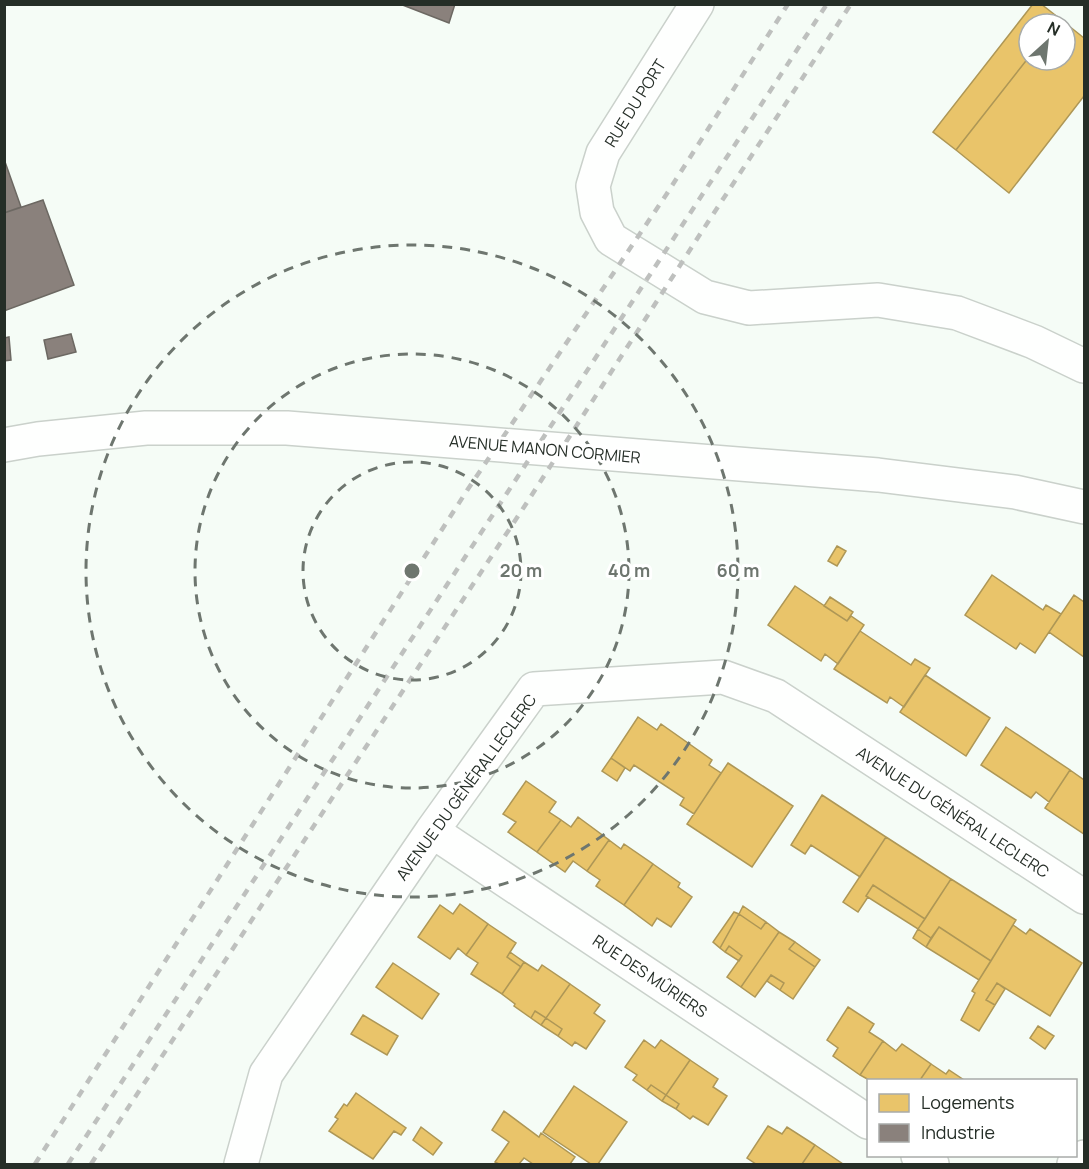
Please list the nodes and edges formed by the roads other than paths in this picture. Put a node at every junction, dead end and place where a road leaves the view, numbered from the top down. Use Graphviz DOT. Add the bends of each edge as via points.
graph roads {
  1 [pos="697,4"];
  2 [pos="1084,366"];
  3 [pos="4,445"];
  4 [pos="1084,507"];
  5 [pos="432,831"];
  6 [pos="1084,897"];
  7 [pos="867,1121"];
  8 [pos="1084,1157"];
  9 [pos="241,1164"];
  10 [pos="1074,1164"];
  1 -- 2 [label="street, RUE DU PORT" via="603,153 593,186 597,212 611,239 705,297 749,308 878,300 957,313"];
  3 -- 4 [label="street, AVENUE MANON CORMIER" via="146,428 287,428 878,475 1015,492"];
  5 -- 6 [label="street, AVENUE DU GÉNÉRAL LECLERC" via="534,689 723,676 776,696"];
  5 -- 7 [label="street, RUE DES MÛRIERS"];
  5 -- 9 [label="street, AVENUE DU GÉNÉRAL LECLERC" via="266,1074"];
  8 -- 10 [label="street"];
}
